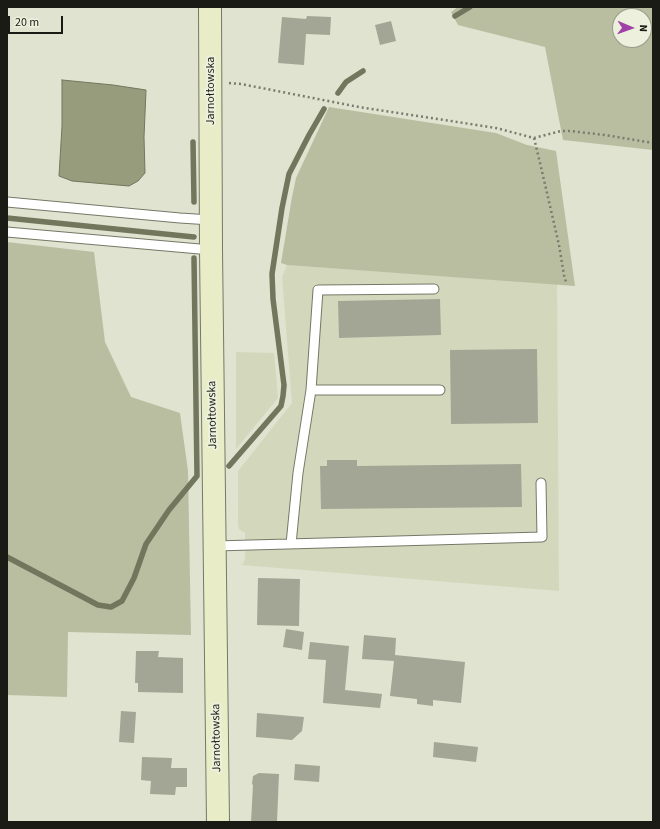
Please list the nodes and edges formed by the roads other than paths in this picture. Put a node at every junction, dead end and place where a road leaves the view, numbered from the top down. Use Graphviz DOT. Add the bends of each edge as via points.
graph roads {
  1 [pos="210,7"];
  2 [pos="7,202"];
  3 [pos="212,220"];
  4 [pos="7,232"];
  5 [pos="211,250"];
  6 [pos="434,289"];
  7 [pos="311,390"];
  8 [pos="440,390"];
  9 [pos="541,483"];
  10 [pos="291,544"];
  11 [pos="215,546"];
  12 [pos="218,822"];
  1 -- 3 [label="street, Jarnołtowska"];
  2 -- 3 [label="lane"];
  3 -- 5 [label="street, Jarnołtowska"];
  4 -- 5 [label="lane"];
  5 -- 11 [label="street, Jarnołtowska"];
  6 -- 7 [label="lane" via="318,290"];
  7 -- 8 [label="lane"];
  7 -- 10 [label="lane" via="298,474"];
  9 -- 10 [label="lane" via="542,537"];
  10 -- 11 [label="lane"];
  11 -- 12 [label="street, Jarnołtowska"];
}
